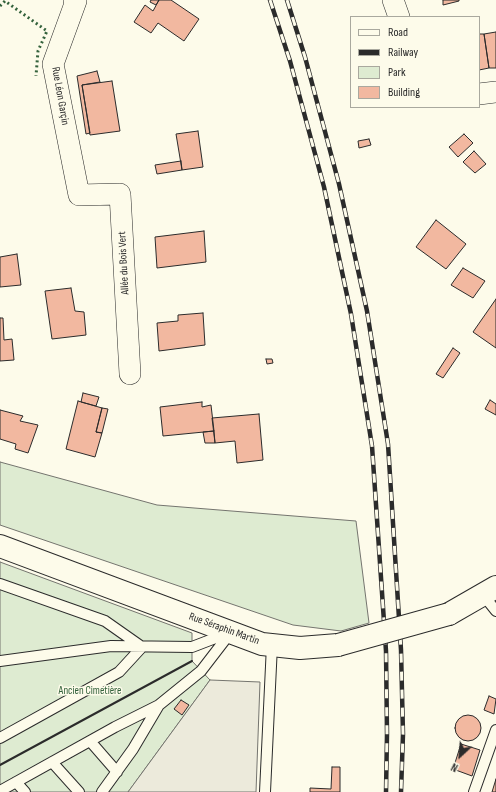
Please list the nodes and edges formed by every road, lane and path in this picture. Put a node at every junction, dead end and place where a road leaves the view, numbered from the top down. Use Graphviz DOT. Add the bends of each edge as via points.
graph roads {
  1 [pos="74,0"];
  2 [pos="393,0"];
  3 [pos="399,16"];
  4 [pos="496,92"];
  5 [pos="480,94"];
  6 [pos="79,195"];
  7 [pos="130,374"];
  8 [pos="0,546"];
  9 [pos="0,584"];
  10 [pos="492,598"];
  11 [pos="231,632"];
  12 [pos="272,645"];
  13 [pos="142,647"];
  14 [pos="0,661"];
  15 [pos="159,705"];
  16 [pos="496,730"];
  17 [pos="0,738"];
  18 [pos="90,741"];
  19 [pos="52,762"];
  20 [pos="117,772"];
  21 [pos="16,782"];
  22 [pos="0,791"];
  23 [pos="25,792"];
  24 [pos="79,792"];
  25 [pos="102,792"];
  26 [pos="264,792"];
  27 [pos="474,792"];
  1 -- 6 [label="street, Rue Léon Garçin" via="76,1 53,64"];
  2 -- 3 [label="street"];
  4 -- 5 [label="street"];
  6 -- 7 [label="street, Allée du Bois Vert" via="120,194"];
  8 -- 11 [label="street, Rue Séraphin Martin"];
  9 -- 13 [label="lane" via="105,620"];
  10 -- 12 [label="street, Rue Séraphin Martin, bridge" via="449,614 338,645 300,648"];
  11 -- 12 [label="street, Rue Séraphin Martin" via="262,644"];
  11 -- 13 [label="lane" via="192,647"];
  11 -- 15 [label="lane" via="201,671"];
  12 -- 26 [label="lane"];
  13 -- 14 [label="lane" via="111,646"];
  13 -- 17 [label="lane" via="119,672"];
  15 -- 18 [label="lane"];
  15 -- 20 [label="lane"];
  16 -- 27 [label="lane"];
  18 -- 19 [label="lane"];
  18 -- 20 [label="lane"];
  19 -- 21 [label="lane"];
  19 -- 24 [label="lane"];
  20 -- 25 [label="lane"];
  21 -- 22 [label="lane"];
  21 -- 23 [label="lane"];
}
